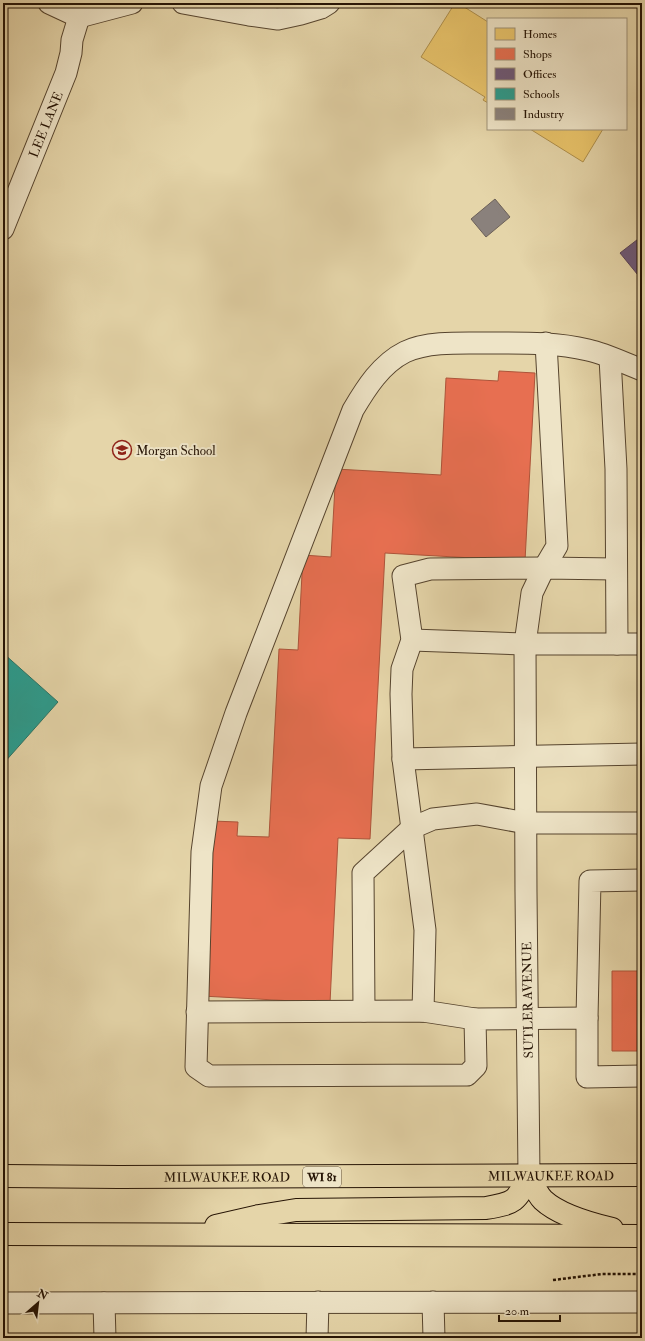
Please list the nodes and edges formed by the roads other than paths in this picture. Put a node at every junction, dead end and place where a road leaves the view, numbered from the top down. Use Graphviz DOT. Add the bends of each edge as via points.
graph roads {
  1 [pos="49,3"];
  2 [pos="132,3"];
  3 [pos="183,3"];
  4 [pos="330,3"];
  5 [pos="79,17"];
  6 [pos="3,229"];
  7 [pos="546,343"];
  8 [pos="610,358"];
  9 [pos="642,370"];
  10 [pos="544,568"];
  11 [pos="616,570"];
  12 [pos="412,640"];
  13 [pos="525,644"];
  14 [pos="617,644"];
  15 [pos="642,644"];
  16 [pos="642,754"];
  17 [pos="526,756"];
  18 [pos="403,759"];
  19 [pos="526,823"];
  20 [pos="642,823"];
  21 [pos="412,828"];
  22 [pos="642,880"];
  23 [pos="364,1011"];
  24 [pos="423,1011"];
  25 [pos="197,1012"];
  26 [pos="586,1018"];
  27 [pos="475,1019"];
  28 [pos="528,1019"];
  29 [pos="642,1076"];
  30 [pos="642,1175"];
  31 [pos="3,1176"];
  32 [pos="529,1176"];
  33 [pos="3,1234"];
  34 [pos="180,1235"];
  35 [pos="642,1235"];
  36 [pos="318,1302"];
  37 [pos="433,1302"];
  38 [pos="642,1302"];
  39 [pos="3,1303"];
  40 [pos="104,1303"];
  41 [pos="105,1338"];
  42 [pos="318,1338"];
  43 [pos="434,1338"];
  1 -- 5 [label="street"];
  2 -- 5 [label="street"];
  3 -- 4 [label="street" via="278,19 321,8"];
  5 -- 6 [label="street, LEE LANE" via="66,72"];
  7 -- 8 [label="street" via="588,350"];
  7 -- 10 [label="street, SUTLER AVENUE" via="557,546"];
  7 -- 25 [label="street" via="420,346 404,353 375,377 353,410 236,713 211,786 202,852"];
  8 -- 9 [label="street"];
  8 -- 11 [label="street" via="616,468"];
  10 -- 11 [label="street"];
  10 -- 12 [label="street" via="430,569 403,576"];
  10 -- 13 [label="street, SUTLER AVENUE" via="532,593"];
  11 -- 14 [label="street"];
  12 -- 13 [label="street"];
  12 -- 18 [label="street" via="402,669"];
  13 -- 14 [label="street"];
  13 -- 17 [label="street, SUTLER AVENUE"];
  14 -- 15 [label="street"];
  16 -- 17 [label="street"];
  17 -- 18 [label="street"];
  17 -- 19 [label="street, SUTLER AVENUE"];
  18 -- 21 [label="street"];
  19 -- 20 [label="street"];
  19 -- 21 [label="street" via="477,814 433,820"];
  19 -- 28 [label="street, SUTLER AVENUE"];
  21 -- 23 [label="street" via="363,873"];
  21 -- 24 [label="street" via="425,930"];
  22 -- 26 [label="street" via="590,880"];
  23 -- 24 [label="street"];
  23 -- 25 [label="street"];
  24 -- 27 [label="street"];
  25 -- 27 [label="street" via="196,1067 209,1076 467,1075 476,1066"];
  26 -- 28 [label="street"];
  26 -- 29 [label="street" via="587,1077"];
  27 -- 28 [label="street"];
  28 -- 32 [label="street, SUTLER AVENUE"];
  30 -- 32 [label="main road, MILWAUKEE ROAD / WI 81"];
  31 -- 32 [label="main road, MILWAUKEE ROAD / WI 81"];
  32 -- 34 [label="main road" via="519,1195 507,1205 486,1208 296,1210"];
  32 -- 35 [label="main road" via="542,1200 563,1213 583,1221"];
  33 -- 34 [label="main road"];
  34 -- 35 [label="main road"];
  36 -- 37 [label="street"];
  36 -- 40 [label="street"];
  36 -- 42 [label="street"];
  37 -- 38 [label="street"];
  37 -- 43 [label="street"];
  39 -- 40 [label="street"];
  40 -- 41 [label="street"];
}
